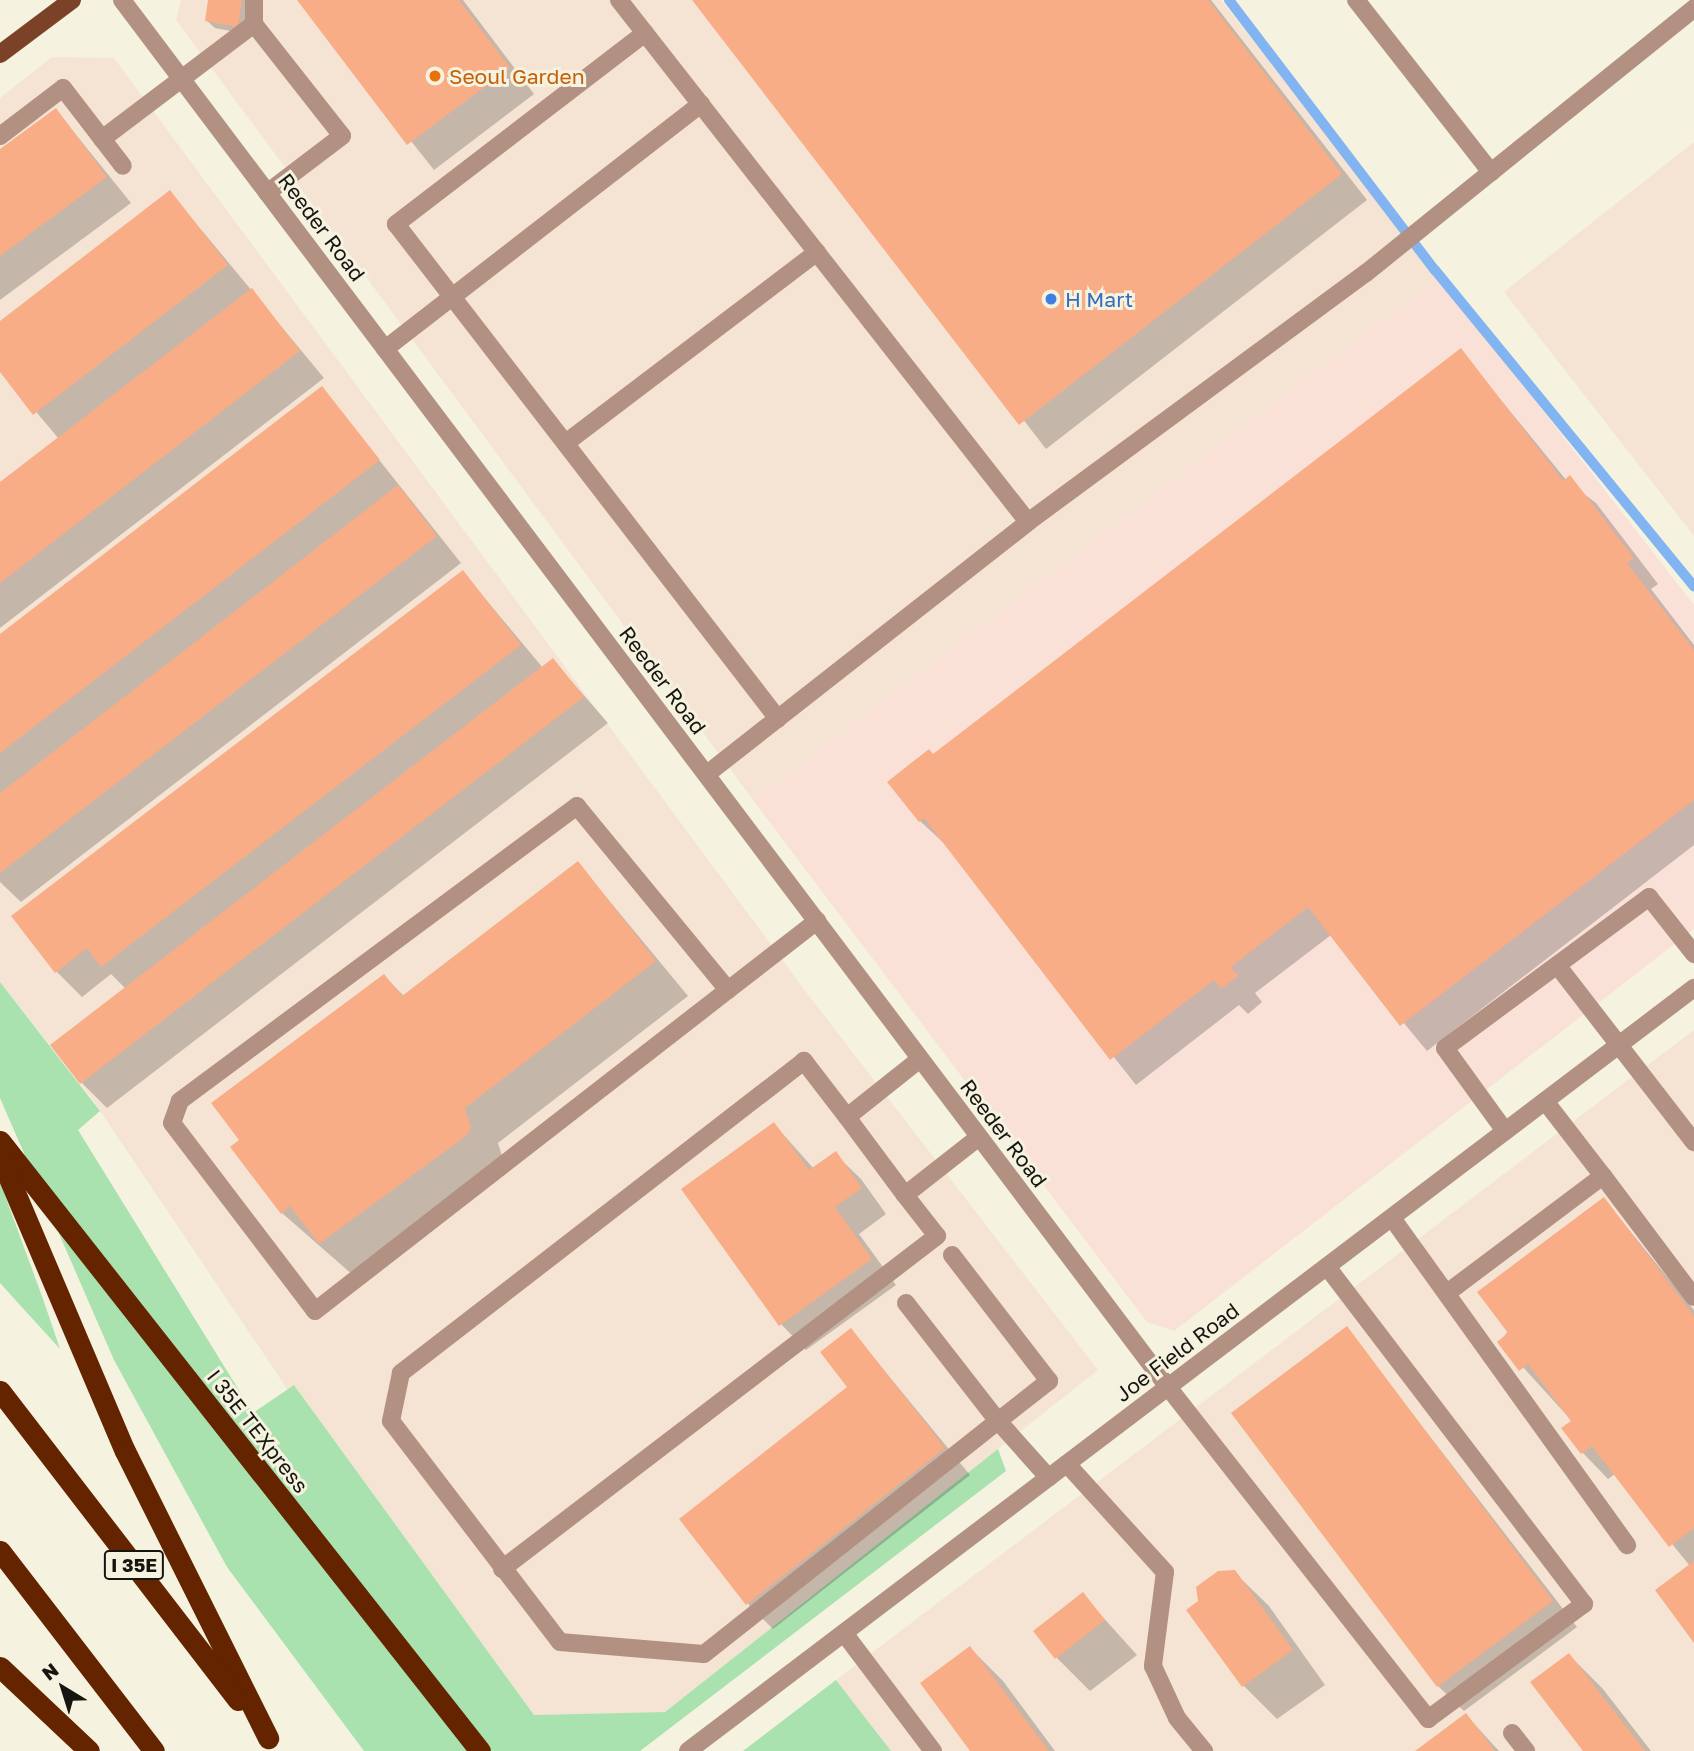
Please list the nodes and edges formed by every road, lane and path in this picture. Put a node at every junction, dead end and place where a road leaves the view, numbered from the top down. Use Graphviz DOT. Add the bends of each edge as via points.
graph roads {
  1 [pos="72,0"];
  2 [pos="122,0"];
  3 [pos="254,0"];
  4 [pos="619,0"];
  5 [pos="1356,0"];
  6 [pos="1694,8"];
  7 [pos="254,24"];
  8 [pos="645,33"];
  9 [pos="0,54"];
  10 [pos="182,80"];
  11 [pos="701,104"];
  12 [pos="0,136"];
  13 [pos="102,139"];
  14 [pos="122,166"];
  15 [pos="1491,172"];
  16 [pos="267,192"];
  17 [pos="817,252"];
  18 [pos="453,295"];
  19 [pos="385,349"];
  20 [pos="567,442"];
  21 [pos="1028,522"];
  22 [pos="778,719"];
  23 [pos="707,774"];
  24 [pos="817,921"];
  25 [pos="1694,954"];
  26 [pos="1556,965"];
  27 [pos="1694,988"];
  28 [pos="728,990"];
  29 [pos="1620,1044"];
  30 [pos="920,1059"];
  31 [pos="1545,1101"];
  32 [pos="846,1117"];
  33 [pos="1506,1131"];
  34 [pos="979,1137"];
  35 [pos="0,1141"];
  36 [pos="1694,1142"];
  37 [pos="0,1157"];
  38 [pos="1603,1176"];
  39 [pos="905,1195"];
  40 [pos="1392,1218"];
  41 [pos="952,1255"];
  42 [pos="1327,1267"];
  43 [pos="1447,1293"];
  44 [pos="1694,1297"];
  45 [pos="906,1303"];
  46 [pos="1168,1387"];
  47 [pos="0,1391"];
  48 [pos="998,1421"];
  49 [pos="1067,1464"];
  50 [pos="1049,1478"];
  51 [pos="1627,1545"];
  52 [pos="0,1552"];
  53 [pos="502,1569"];
  54 [pos="844,1633"];
  55 [pos="0,1667"];
  56 [pos="1513,1733"];
  57 [pos="273,1745"];
  58 [pos="89,1751"];
  59 [pos="154,1751"];
  60 [pos="480,1751"];
  61 [pos="688,1751"];
  62 [pos="933,1751"];
  63 [pos="1204,1751"];
  64 [pos="1526,1751"];
  1 -- 9 [label="main road"];
  2 -- 10 [label="street, Reeder Road"];
  3 -- 7 [label="street"];
  4 -- 8 [label="street"];
  5 -- 15 [label="street"];
  6 -- 15 [label="street"];
  7 -- 10 [label="street"];
  7 -- 16 [label="street" via="342,136"];
  8 -- 11 [label="street"];
  8 -- 18 [label="street" via="396,224"];
  10 -- 13 [label="street"];
  10 -- 16 [label="street, Reeder Road"];
  11 -- 17 [label="street"];
  11 -- 18 [label="street"];
  12 -- 13 [label="street" via="63,89"];
  13 -- 14 [label="street"];
  15 -- 21 [label="street" via="1400,246"];
  16 -- 19 [label="street, Reeder Road"];
  17 -- 20 [label="street"];
  17 -- 21 [label="street"];
  18 -- 19 [label="street"];
  18 -- 20 [label="street"];
  19 -- 23 [label="street, Reeder Road"];
  20 -- 22 [label="street"];
  21 -- 22 [label="street"];
  22 -- 23 [label="street"];
  23 -- 24 [label="street, Reeder Road"];
  24 -- 28 [label="street"];
  24 -- 30 [label="street, Reeder Road"];
  25 -- 26 [label="street" via="1649,897"];
  26 -- 29 [label="street"];
  26 -- 33 [label="street" via="1445,1048"];
  27 -- 29 [label="street, Joe Field Road"];
  28 -- 28 [label="street" via="315,1311 172,1123 180,1101 577,806"];
  29 -- 31 [label="street, Joe Field Road"];
  29 -- 36 [label="street"];
  30 -- 32 [label="street"];
  30 -- 34 [label="street, Reeder Road"];
  31 -- 33 [label="street, Joe Field Road"];
  31 -- 38 [label="street"];
  32 -- 39 [label="street"];
  32 -- 53 [label="street" via="804,1060 401,1373 391,1421"];
  33 -- 40 [label="street, Joe Field Road"];
  34 -- 39 [label="street"];
  34 -- 46 [label="street, Reeder Road"];
  35 -- 60 [label="highway, I 35E TEXpress"];
  37 -- 57 [label="highway" via="125,1451"];
  38 -- 43 [label="street"];
  38 -- 44 [label="street"];
  39 -- 53 [label="street" via="937,1236"];
  40 -- 42 [label="street, Joe Field Road"];
  40 -- 43 [label="street"];
  41 -- 48 [label="street" via="1049,1381"];
  42 -- 46 [label="street, Joe Field Road"];
  42 -- 46 [label="street, Reeder Road" via="1584,1604 1428,1719"];
  43 -- 51 [label="street"];
  45 -- 48 [label="street"];
  46 -- 49 [label="street, Joe Field Road"];
  47 -- 57 [label="highway, I 35E"];
  48 -- 50 [label="street"];
  48 -- 53 [label="street" via="704,1654 560,1642"];
  49 -- 50 [label="street, Joe Field Road"];
  49 -- 63 [label="street" via="1165,1572 1153,1666 1177,1718"];
  50 -- 54 [label="street, Joe Field Road"];
  52 -- 59 [label="highway"];
  54 -- 61 [label="street, Joe Field Road"];
  54 -- 62 [label="street"];
  55 -- 58 [label="highway"];
  56 -- 64 [label="street"];
}
